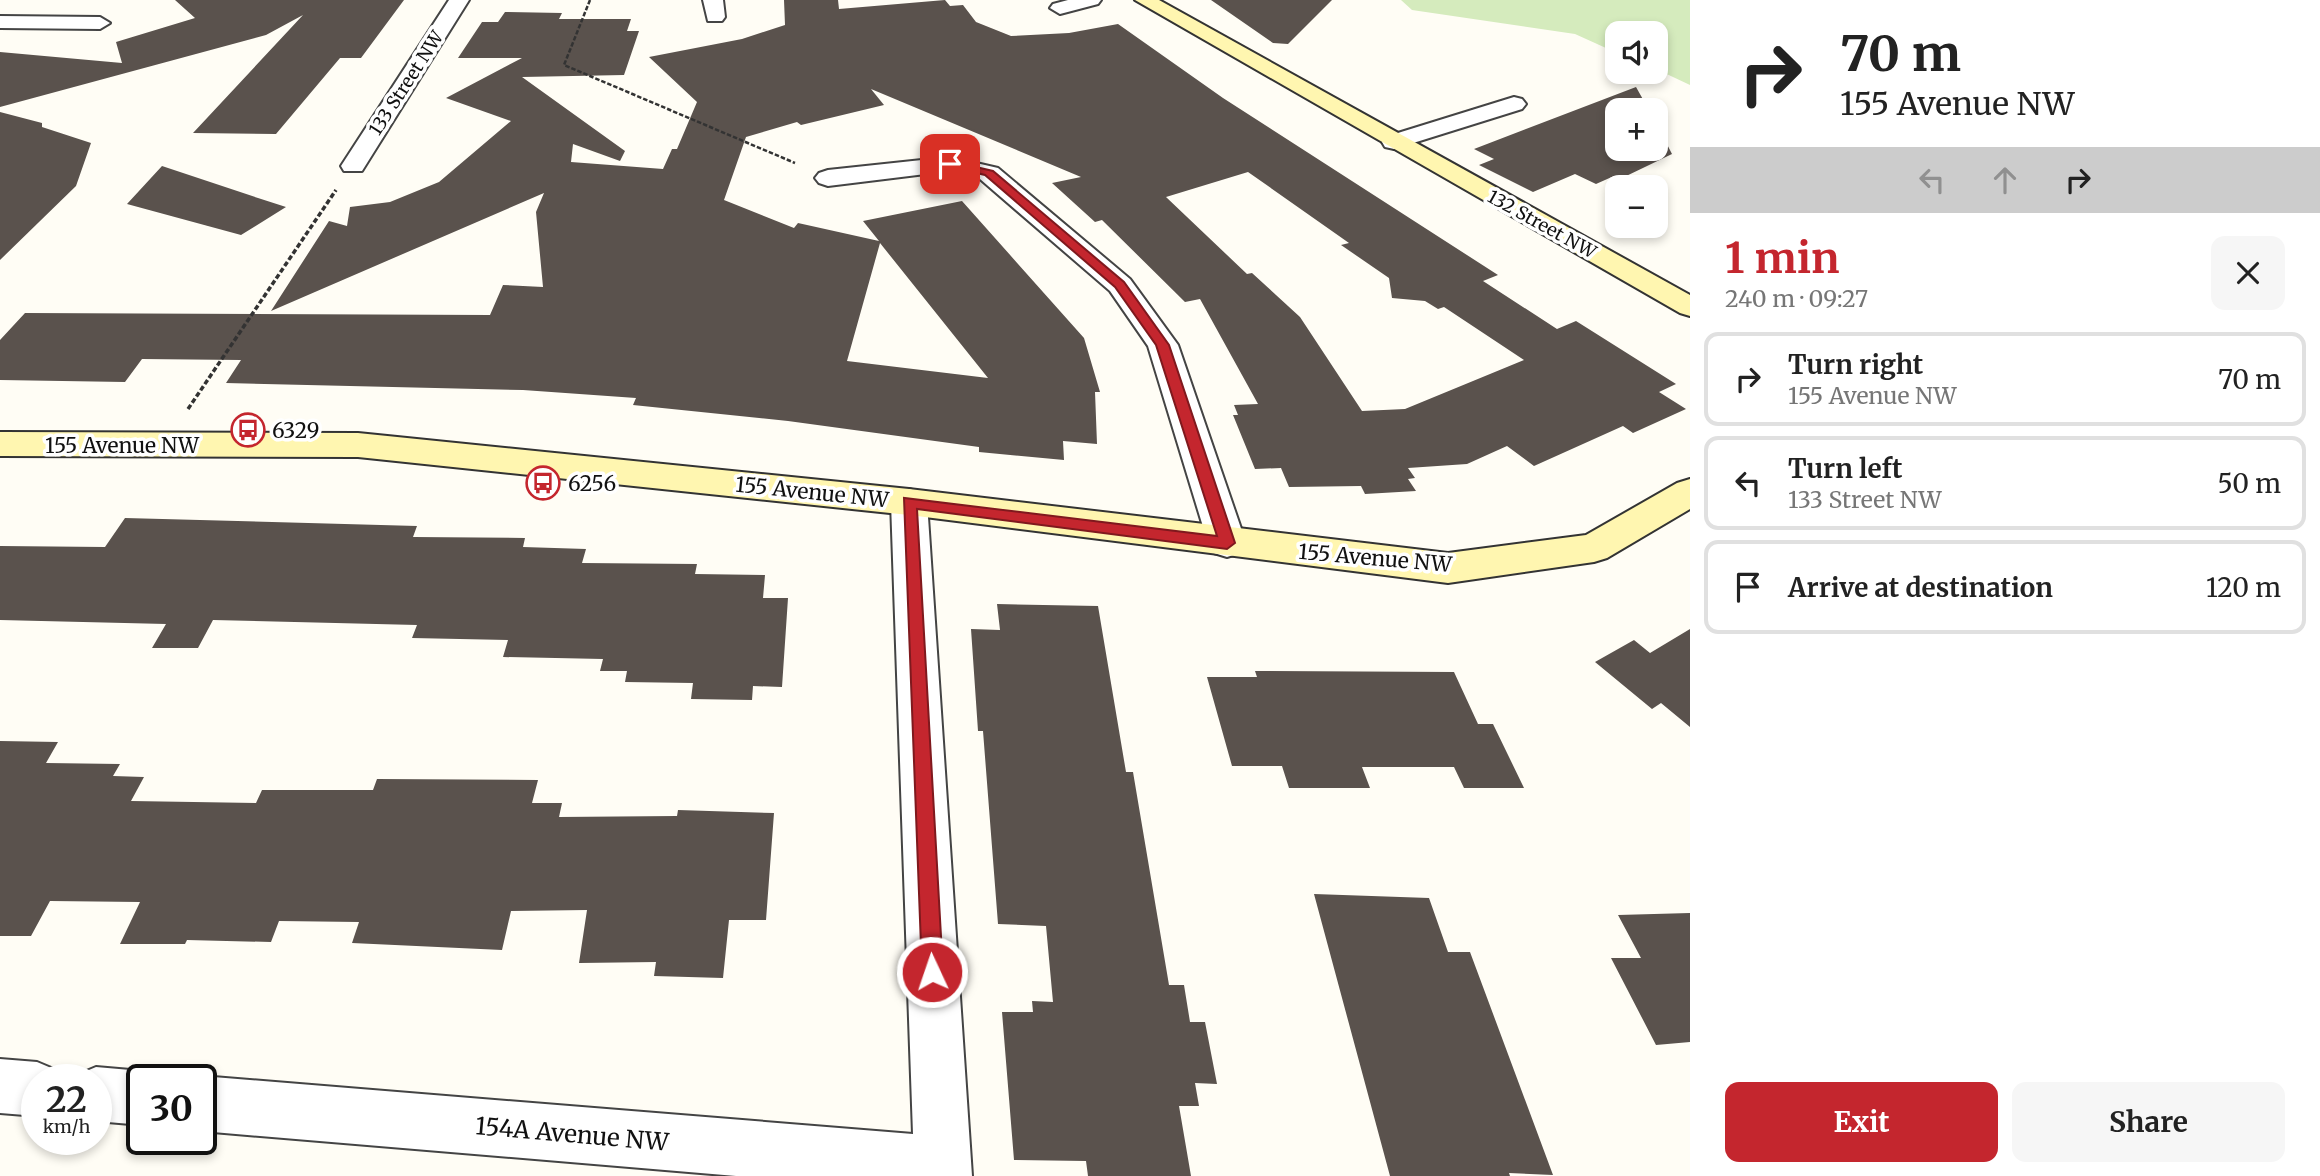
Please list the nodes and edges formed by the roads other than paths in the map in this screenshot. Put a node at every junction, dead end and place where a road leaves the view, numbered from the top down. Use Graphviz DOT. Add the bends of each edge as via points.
graph roads {
  1 [pos="459,0"];
  2 [pos="1091,0"];
  3 [pos="1145,0"];
  4 [pos="1060,8"];
  5 [pos="0,22"];
  6 [pos="100,23"];
  7 [pos="1514,104"];
  8 [pos="1394,142"];
  9 [pos="353,166"];
  10 [pos="828,177"];
  11 [pos="1690,307"];
  12 [pos="0,444"];
  13 [pos="1690,492"];
  14 [pos="909,502"];
  15 [pos="1227,543"];
  16 [pos="0,1086"];
  17 [pos="21,1088"];
  18 [pos="217,1104"];
  19 [pos="942,1171"];
  1 -- 9 [label="street, 133 Street NW"];
  2 -- 4 [label="street"];
  3 -- 8 [label="street, 132 Street NW"];
  5 -- 6 [label="street"];
  7 -- 8 [label="street"];
  8 -- 11 [label="street, 132 Street NW"];
  10 -- 15 [label="street" via="950,164 989,173 1120,285 1163,345"];
  12 -- 14 [label="street, 155 Avenue NW" via="358,445"];
  13 -- 15 [label="street, 155 Avenue NW" via="1594,548 1448,568"];
  14 -- 15 [label="street, 155 Avenue NW"];
  14 -- 19 [label="street"];
  16 -- 17 [label="street"];
  18 -- 19 [label="street, 154A Avenue NW"];
}
